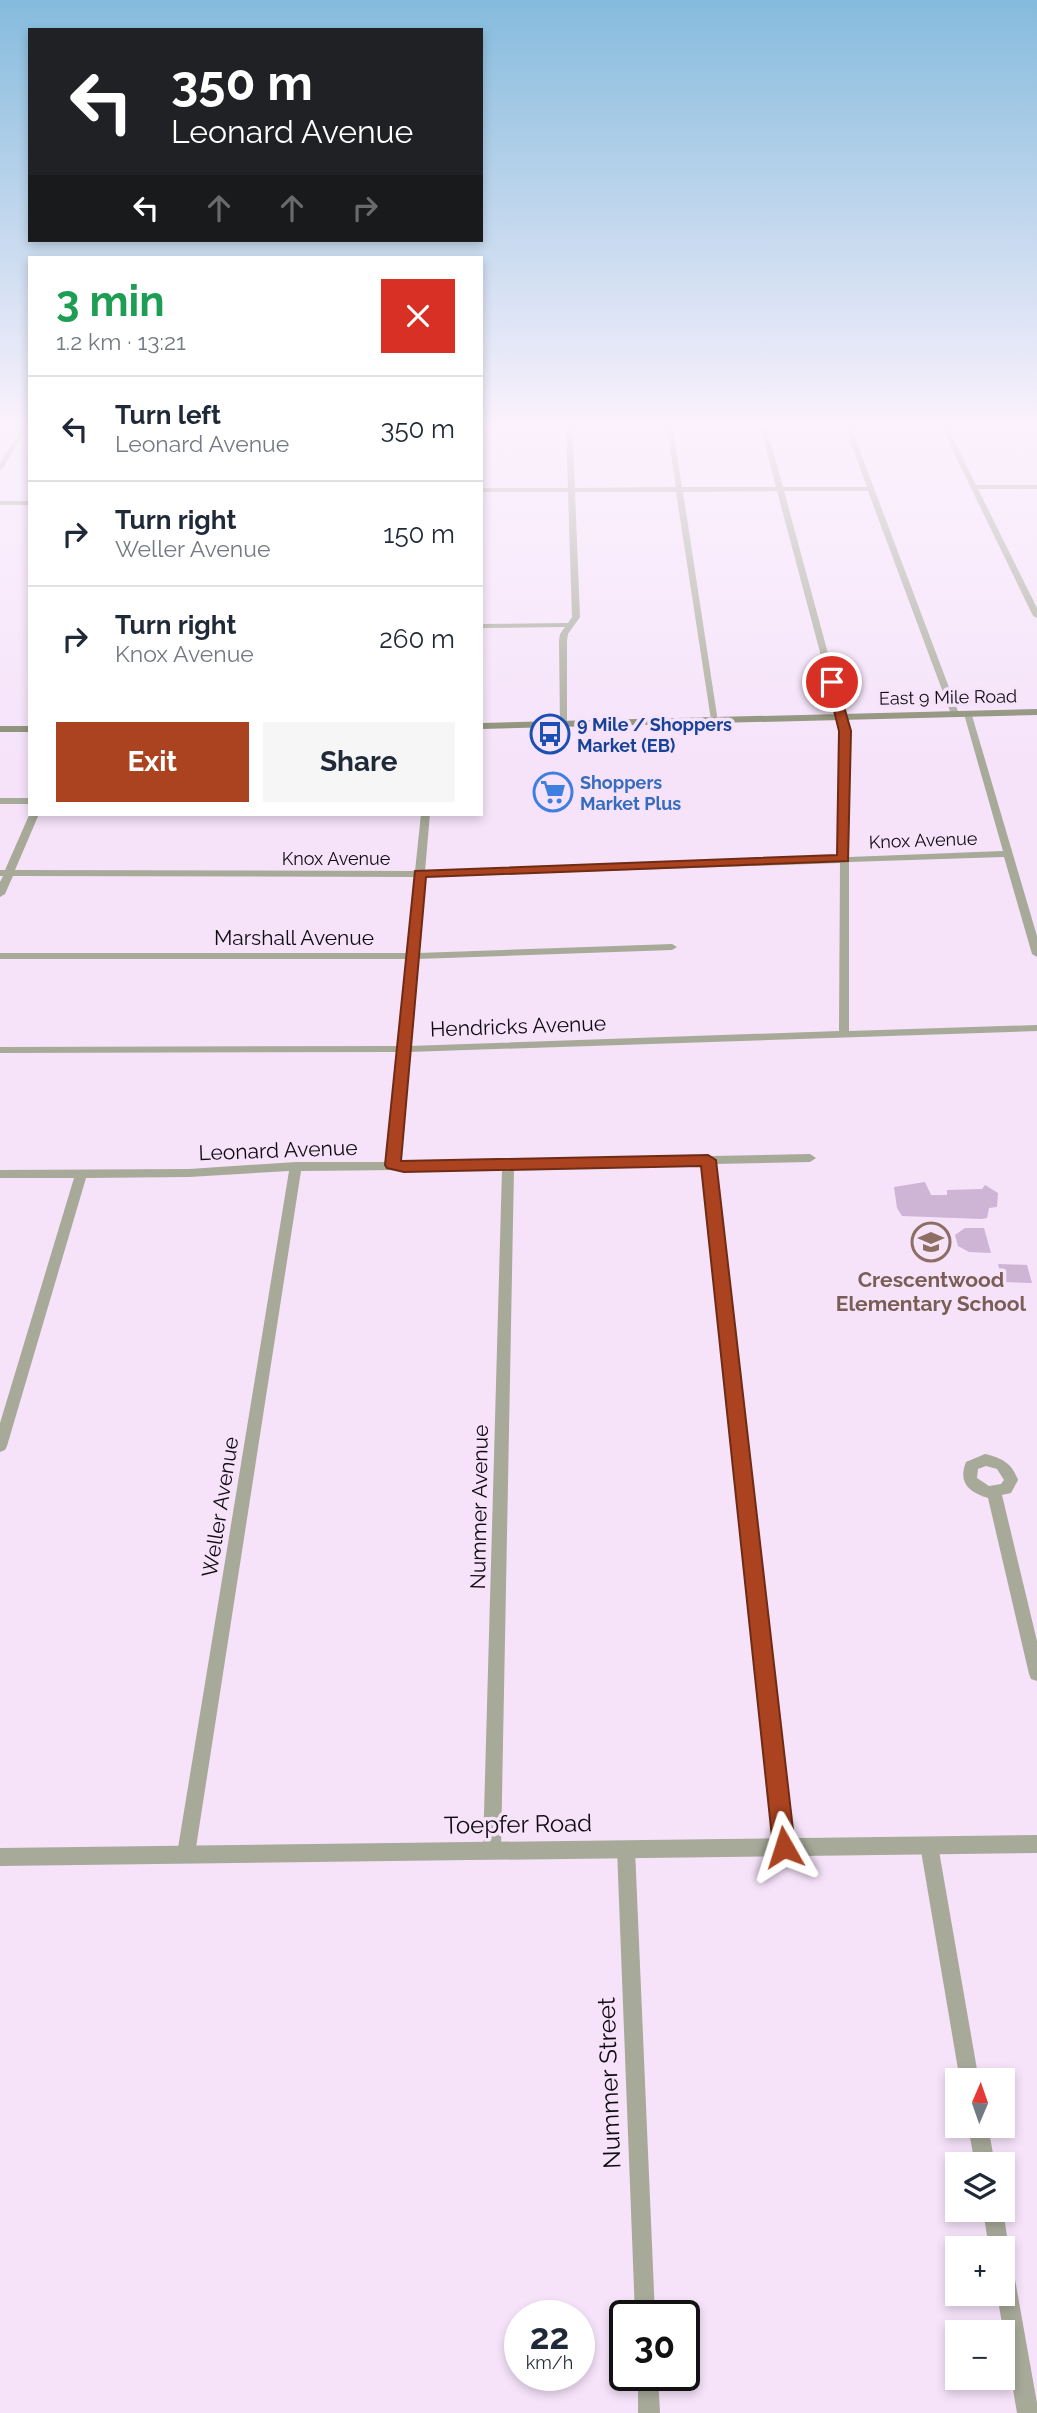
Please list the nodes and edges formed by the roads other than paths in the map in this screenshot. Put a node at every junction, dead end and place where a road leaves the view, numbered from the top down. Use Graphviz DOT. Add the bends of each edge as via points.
graph roads {
  1 [pos="574,535"];
  2 [pos="687,535"];
  3 [pos="792,535"];
  4 [pos="888,535"];
  5 [pos="997,535"];
  6 [pos="1037,616"];
  7 [pos="571,625"];
  8 [pos="483,626"];
  9 [pos="1037,712"];
  10 [pos="955,714"];
  11 [pos="968,714"];
  12 [pos="842,717"];
  13 [pos="715,720"];
  14 [pos="564,724"];
  15 [pos="483,726"];
  16 [pos="0,729"];
  17 [pos="28,729"];
  18 [pos="0,801"];
  19 [pos="28,801"];
  20 [pos="33,816"];
  21 [pos="425,816"];
  22 [pos="1008,854"];
  23 [pos="843,859"];
  24 [pos="5,873"];
  25 [pos="420,873"];
  26 [pos="0,894"];
  27 [pos="1034,931"];
  28 [pos="673,947"];
  29 [pos="1037,954"];
  30 [pos="0,956"];
  31 [pos="412,956"];
  32 [pos="1037,1028"];
  33 [pos="844,1033"];
  34 [pos="404,1049"];
  35 [pos="0,1050"];
  36 [pos="810,1158"];
  37 [pos="708,1160"];
  38 [pos="393,1165"];
  39 [pos="508,1166"];
  40 [pos="296,1167"];
  41 [pos="0,1174"];
  42 [pos="81,1174"];
  43 [pos="0,1446"];
  44 [pos="994,1493"];
  45 [pos="1037,1674"];
  46 [pos="929,1844"];
  47 [pos="1037,1844"];
  48 [pos="784,1847"];
  49 [pos="492,1849"];
  50 [pos="626,1849"];
  51 [pos="186,1854"];
  52 [pos="0,1857"];
  53 [pos="968,2068"];
  54 [pos="644,2300"];
  55 [pos="1009,2306"];
  56 [pos="648,2391"];
  57 [pos="649,2413"];
  58 [pos="1028,2413"];
  1 -- 7 [label="street" via="576,617"];
  2 -- 13 [label="street"];
  3 -- 12 [label="street"];
  4 -- 10 [label="street"];
  5 -- 6 [label="street"];
  7 -- 8 [label="street"];
  7 -- 14 [label="street" via="563,641"];
  9 -- 11 [label="main road, East 9 Mile Road"];
  10 -- 11 [label="main road, East 9 Mile Road"];
  10 -- 12 [label="main road, East 9 Mile Road"];
  11 -- 22 [label="street"];
  12 -- 13 [label="main road, East 9 Mile Road"];
  12 -- 23 [label="street"];
  13 -- 14 [label="main road, East 9 Mile Road"];
  14 -- 15 [label="main road, East 9 Mile Road"];
  16 -- 17 [label="main road"];
  18 -- 19 [label="street"];
  20 -- 24 [label="street"];
  21 -- 25 [label="street"];
  22 -- 23 [label="street, Knox Avenue"];
  22 -- 27 [label="street"];
  23 -- 25 [label="street, Knox Avenue"];
  23 -- 33 [label="street"];
  24 -- 25 [label="street, Knox Avenue"];
  24 -- 26 [label="street"];
  25 -- 31 [label="street"];
  27 -- 29 [label="street"];
  28 -- 31 [label="street, Marshall Avenue"];
  30 -- 31 [label="street, Marshall Avenue"];
  31 -- 34 [label="street"];
  32 -- 33 [label="street, Hendricks Avenue"];
  33 -- 34 [label="street, Hendricks Avenue"];
  34 -- 35 [label="street, Hendricks Avenue"];
  34 -- 38 [label="street"];
  36 -- 37 [label="street, Leonard Avenue"];
  37 -- 39 [label="street, Leonard Avenue"];
  37 -- 48 [label="street"];
  38 -- 39 [label="street, Leonard Avenue"];
  38 -- 40 [label="street, Leonard Avenue"];
  39 -- 49 [label="street, Nummer Avenue"];
  40 -- 42 [label="street, Leonard Avenue"];
  40 -- 51 [label="street, Weller Avenue"];
  41 -- 42 [label="street, Leonard Avenue"];
  42 -- 43 [label="street"];
  44 -- 45 [label="street"];
  46 -- 47 [label="street, Toepfer Road"];
  46 -- 48 [label="street, Toepfer Road"];
  46 -- 53 [label="street"];
  48 -- 50 [label="street, Toepfer Road"];
  49 -- 50 [label="street, Toepfer Road"];
  49 -- 51 [label="street, Toepfer Road"];
  50 -- 54 [label="street, Nummer Street"];
  51 -- 52 [label="street, Toepfer Road"];
  55 -- 58 [label="street"];
  56 -- 57 [label="street"];
}
